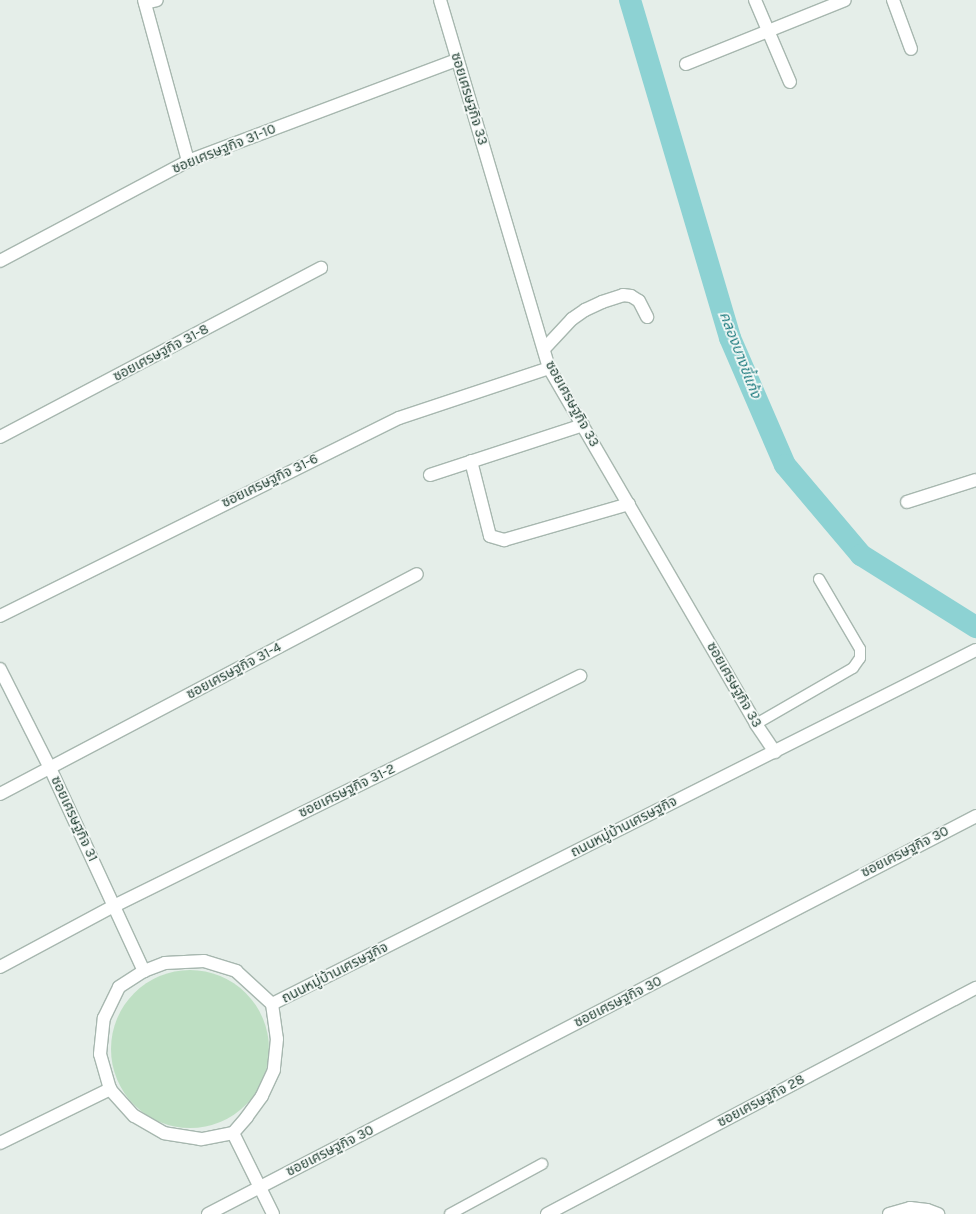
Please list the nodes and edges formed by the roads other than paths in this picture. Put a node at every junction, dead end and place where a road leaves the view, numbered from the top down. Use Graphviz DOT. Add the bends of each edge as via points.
graph roads {
  1 [pos="157,0"];
  2 [pos="440,0"];
  3 [pos="755,0"];
  4 [pos="845,0"];
  5 [pos="893,0"];
  6 [pos="144,2"];
  7 [pos="768,31"];
  8 [pos="911,49"];
  9 [pos="457,60"];
  10 [pos="686,64"];
  11 [pos="790,82"];
  12 [pos="188,161"];
  13 [pos="0,261"];
  14 [pos="321,268"];
  15 [pos="646,317"];
  16 [pos="544,350"];
  17 [pos="549,368"];
  18 [pos="583,425"];
  19 [pos="0,437"];
  20 [pos="471,461"];
  21 [pos="430,475"];
  22 [pos="976,480"];
  23 [pos="906,502"];
  24 [pos="629,504"];
  25 [pos="417,574"];
  26 [pos="819,579"];
  27 [pos="0,616"];
  28 [pos="974,651"];
  29 [pos="0,669"];
  30 [pos="580,676"];
  31 [pos="756,724"];
  32 [pos="775,752"];
  33 [pos="50,768"];
  34 [pos="0,794"];
  35 [pos="976,816"];
  36 [pos="114,906"];
  37 [pos="0,967"];
  38 [pos="144,971"];
  39 [pos="976,988"];
  40 [pos="272,1004"];
  41 [pos="110,1089"];
  42 [pos="232,1133"];
  43 [pos="0,1143"];
  44 [pos="542,1164"];
  45 [pos="259,1188"];
  46 [pos="208,1214"];
  47 [pos="273,1214"];
  48 [pos="450,1214"];
  49 [pos="547,1214"];
  50 [pos="889,1214"];
  51 [pos="938,1214"];
  1 -- 6 [label="street"];
  2 -- 9 [label="street, ซอยเศรษฐกิจ 33"];
  3 -- 7 [label="street"];
  4 -- 7 [label="street"];
  5 -- 8 [label="street"];
  6 -- 12 [label="street"];
  7 -- 10 [label="street"];
  7 -- 11 [label="street"];
  9 -- 12 [label="street, ซอยเศรษฐกิจ 31-10"];
  9 -- 16 [label="street, ซอยเศรษฐกิจ 33"];
  12 -- 13 [label="street, ซอยเศรษฐกิจ 31-10"];
  14 -- 19 [label="street, ซอยเศรษฐกิจ 31-8"];
  15 -- 16 [label="street" via="639,301 623,295 585,310"];
  16 -- 17 [label="street, ซอยเศรษฐกิจ 33"];
  17 -- 18 [label="street, ซอยเศรษฐกิจ 33"];
  17 -- 27 [label="street, ซอยเศรษฐกิจ 31-6" via="399,418"];
  18 -- 20 [label="street"];
  18 -- 24 [label="street, ซอยเศรษฐกิจ 33"];
  20 -- 21 [label="street"];
  20 -- 24 [label="street" via="490,536 504,540"];
  22 -- 23 [label="street"];
  24 -- 31 [label="street, ซอยเศรษฐกิจ 33"];
  25 -- 33 [label="street, ซอยเศรษฐกิจ 31-4"];
  26 -- 31 [label="lane" via="860,649 860,658 853,668"];
  28 -- 32 [label="street, ถนนหมู่บ้านเศรษฐกิจ"];
  29 -- 33 [label="street, ซอยเศรษฐกิจ 31"];
  30 -- 36 [label="street, ซอยเศรษฐกิจ 31-2"];
  31 -- 32 [label="street, ซอยเศรษฐกิจ 33"];
  32 -- 40 [label="street, ถนนหมู่บ้านเศรษฐกิจ"];
  33 -- 34 [label="street, ซอยเศรษฐกิจ 31-4"];
  33 -- 36 [label="street, ซอยเศรษฐกิจ 31"];
  35 -- 45 [label="street, ซอยเศรษฐกิจ 30"];
  36 -- 37 [label="street, ซอยเศรษฐกิจ 31-2"];
  36 -- 38 [label="street, ซอยเศรษฐกิจ 31"];
  38 -- 40 [label="street, ถนนหมู่บ้านเศรษฐกิจ" via="165,962 204,961 236,970"];
  38 -- 41 [label="street, ถนนหมู่บ้านเศรษฐกิจ" via="119,987 104,1018 100,1054"];
  39 -- 49 [label="street, ซอยเศรษฐกิจ 28"];
  40 -- 42 [label="street, ถนนหมู่บ้านเศรษฐกิจ" via="277,1039 274,1070 262,1096 247,1118"];
  41 -- 42 [label="street, ถนนหมู่บ้านเศรษฐกิจ" via="134,1116 164,1133 201,1139"];
  41 -- 43 [label="street"];
  42 -- 45 [label="street"];
  44 -- 48 [label="lane"];
  45 -- 46 [label="street, ซอยเศรษฐกิจ 30"];
  45 -- 47 [label="street"];
  50 -- 51 [label="street" via="910,1208"];
}
